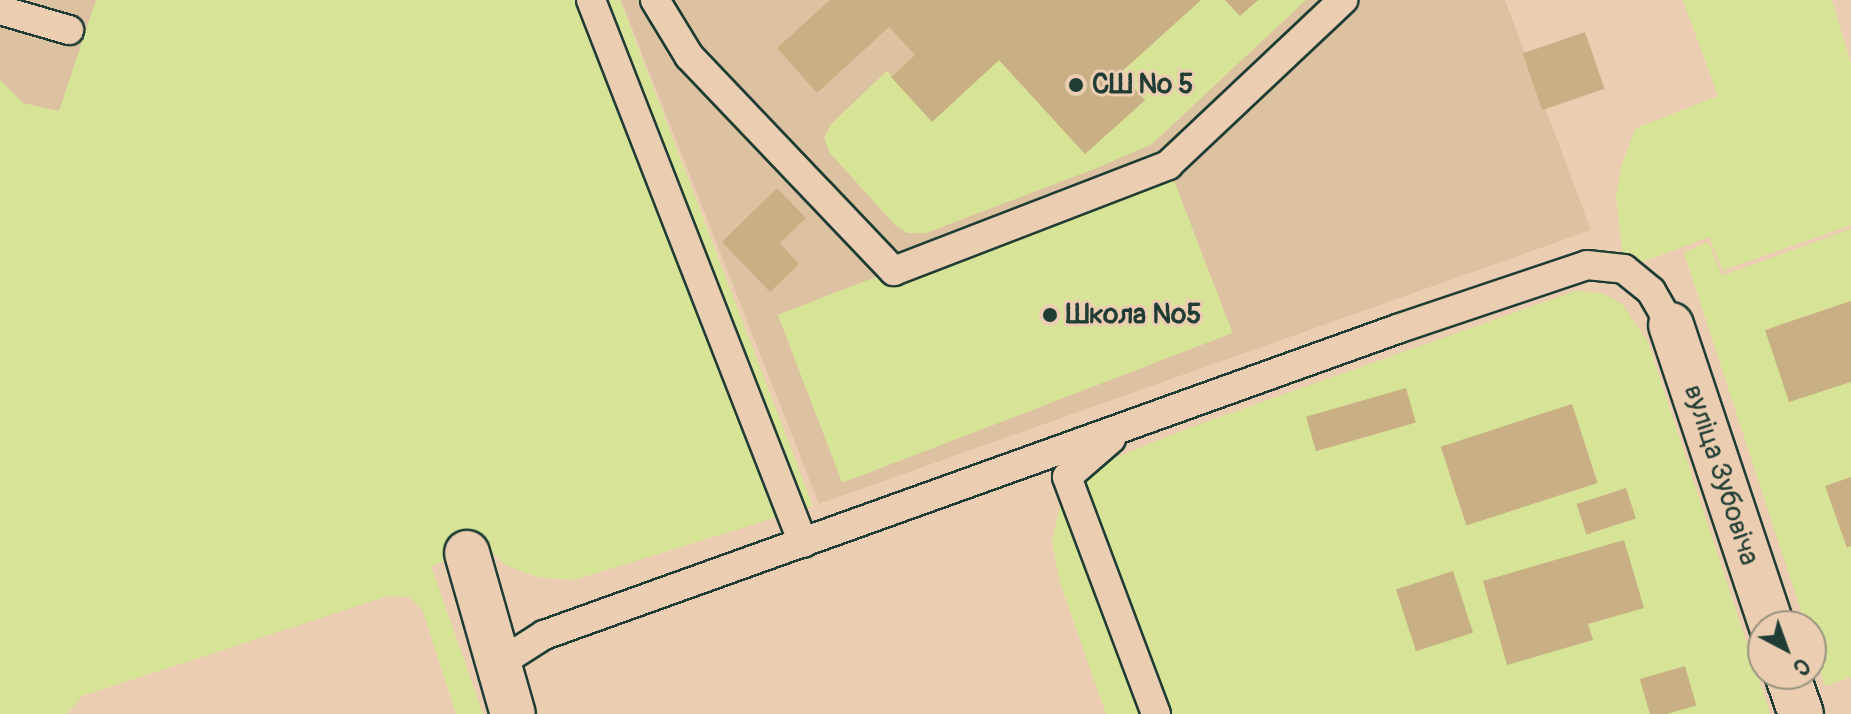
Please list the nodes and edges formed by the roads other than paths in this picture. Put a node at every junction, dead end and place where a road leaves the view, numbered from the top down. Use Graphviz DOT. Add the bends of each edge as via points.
graph roads {
  1 [pos="591,0"];
  2 [pos="655,0"];
  3 [pos="1343,0"];
  4 [pos="0,10"];
  5 [pos="69,30"];
  6 [pos="1671,325"];
  7 [pos="1124,427"];
  8 [pos="803,543"];
  9 [pos="467,553"];
  10 [pos="1767,610"];
  11 [pos="497,665"];
  12 [pos="1793,690"];
  13 [pos="513,714"];
  14 [pos="1156,714"];
  15 [pos="1801,714"];
  1 -- 8 [label="lane"];
  2 -- 3 [label="lane" via="689,56 894,271 1168,165"];
  4 -- 5 [label="lane"];
  6 -- 7 [label="lane" via="1651,291 1624,269 1587,265"];
  6 -- 10 [label="street, вуліца Зубовіча"];
  7 -- 8 [label="lane"];
  7 -- 14 [label="lane" via="1067,477"];
  8 -- 11 [label="lane" via="544,635"];
  9 -- 11 [label="street"];
  11 -- 13 [label="street"];
  12 -- 15 [label="street"];
}
